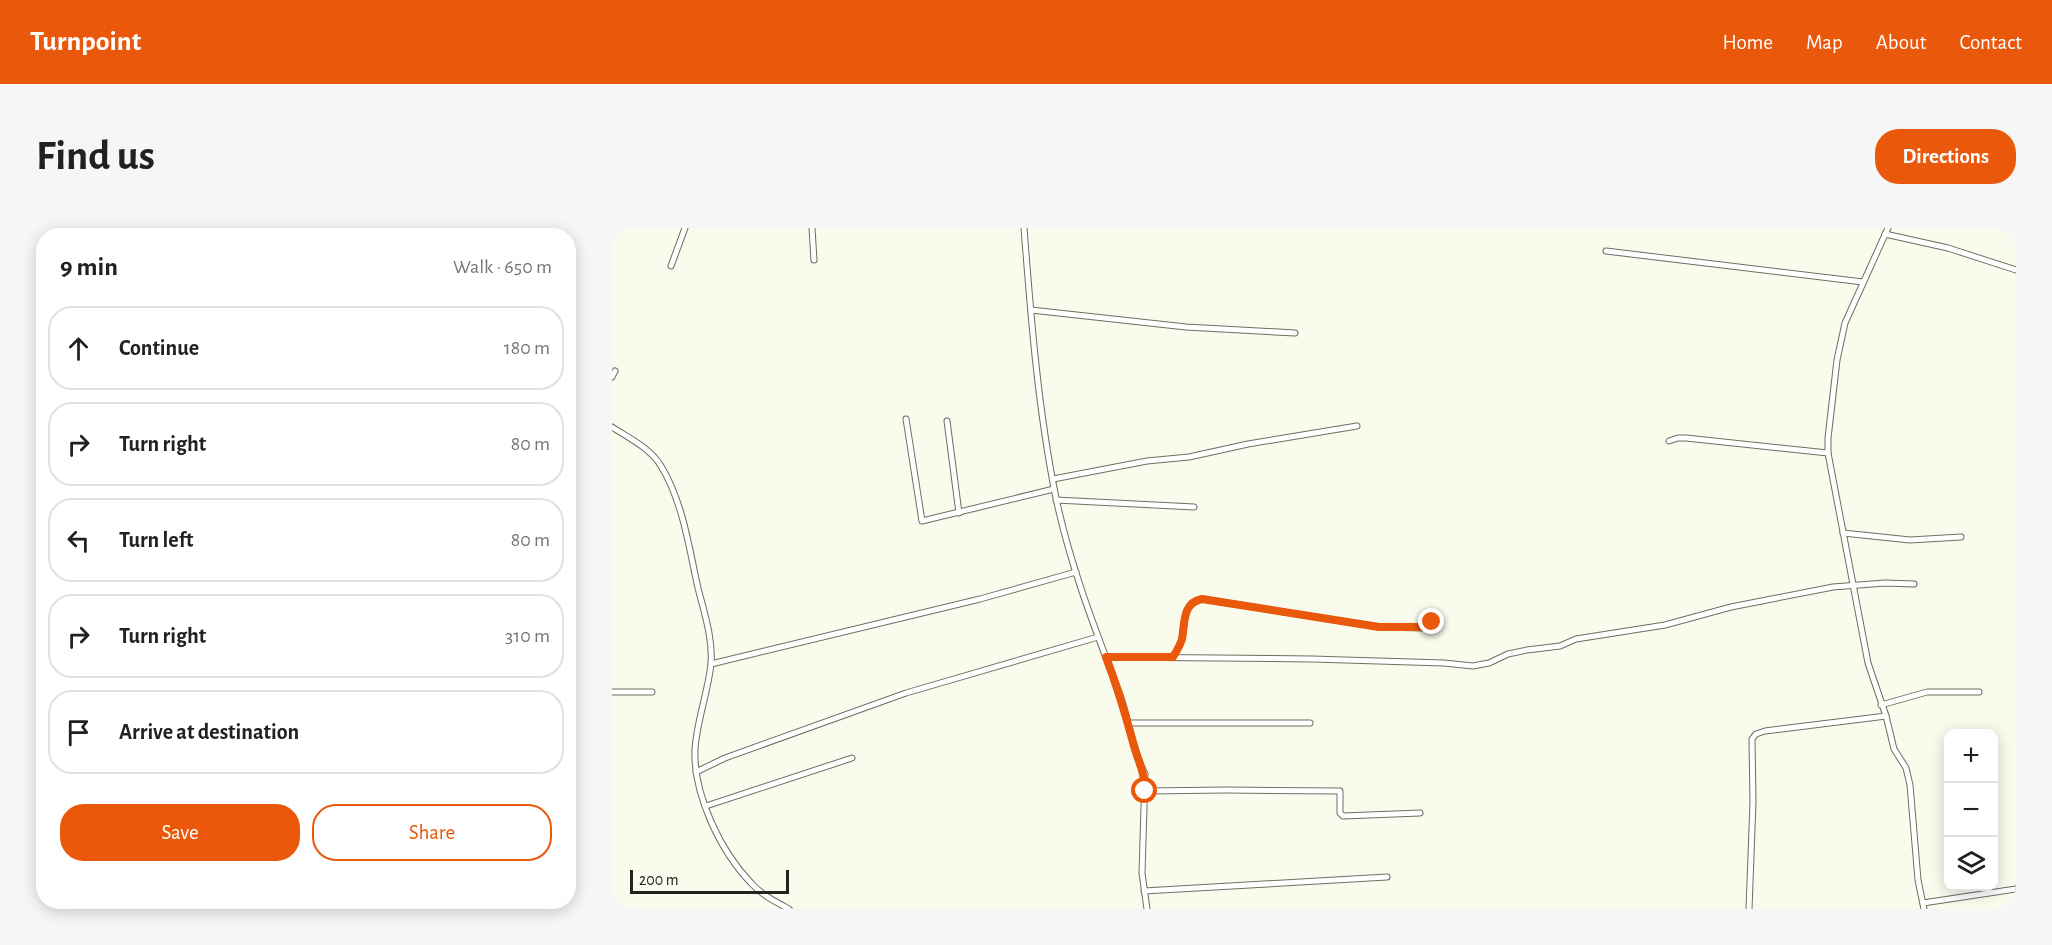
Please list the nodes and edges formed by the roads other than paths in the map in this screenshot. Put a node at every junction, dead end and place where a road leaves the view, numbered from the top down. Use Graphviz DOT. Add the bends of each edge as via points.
graph roads {
  1 [pos="685,228"];
  2 [pos="812,228"];
  3 [pos="1024,228"];
  4 [pos="1887,231"];
  5 [pos="1606,251"];
  6 [pos="814,260"];
  7 [pos="671,266"];
  8 [pos="2016,270"];
  9 [pos="1863,282"];
  10 [pos="1030,310"];
  11 [pos="1295,333"];
  12 [pos="615,370"];
  13 [pos="612,377"];
  14 [pos="906,419"];
  15 [pos="947,421"];
  16 [pos="1357,426"];
  17 [pos="612,427"];
  18 [pos="1670,441"];
  19 [pos="1828,453"];
  20 [pos="1053,479"];
  21 [pos="1054,489"];
  22 [pos="1056,500"];
  23 [pos="1194,507"];
  24 [pos="959,513"];
  25 [pos="1843,533"];
  26 [pos="1961,537"];
  27 [pos="1076,572"];
  28 [pos="1914,584"];
  29 [pos="1853,587"];
  30 [pos="1432,622"];
  31 [pos="1098,637"];
  32 [pos="1106,657"];
  33 [pos="1173,657"];
  34 [pos="711,664"];
  35 [pos="612,692"];
  36 [pos="652,692"];
  37 [pos="1979,692"];
  38 [pos="1881,705"];
  39 [pos="1886,716"];
  40 [pos="1128,723"];
  41 [pos="1310,723"];
  42 [pos="852,758"];
  43 [pos="696,772"];
  44 [pos="1145,791"];
  45 [pos="706,806"];
  46 [pos="1420,813"];
  47 [pos="1387,877"];
  48 [pos="2016,889"];
  49 [pos="1144,891"];
  50 [pos="1923,906"];
  51 [pos="789,909"];
  52 [pos="1147,909"];
  53 [pos="1749,909"];
  1 -- 7 [label="street"];
  2 -- 6 [label="street"];
  3 -- 10 [label="street"];
  4 -- 8 [label="street"];
  4 -- 9 [label="street"];
  5 -- 9 [label="street"];
  9 -- 19 [label="street" via="1841,338"];
  10 -- 11 [label="street" via="1186,327"];
  10 -- 20 [label="street"];
  12 -- 13 [label="street"];
  14 -- 24 [label="street" via="922,521"];
  15 -- 24 [label="street"];
  16 -- 20 [label="street"];
  17 -- 34 [label="street" via="647,450 670,486 707,625"];
  18 -- 19 [label="street" via="1686,438"];
  19 -- 25 [label="street"];
  20 -- 21 [label="street"];
  21 -- 22 [label="street"];
  21 -- 24 [label="street"];
  22 -- 23 [label="street"];
  22 -- 27 [label="street"];
  25 -- 26 [label="street" via="1910,540"];
  25 -- 29 [label="street"];
  27 -- 31 [label="street"];
  27 -- 34 [label="street"];
  28 -- 29 [label="street"];
  29 -- 33 [label="street" via="1833,587 1665,625 1576,639 1473,666"];
  29 -- 38 [label="street"];
  30 -- 33 [label="street" via="1430,627 1379,627 1202,599 1188,607 1181,642"];
  31 -- 32 [label="street"];
  31 -- 43 [label="street" via="906,693"];
  32 -- 33 [label="street"];
  32 -- 40 [label="street"];
  34 -- 43 [label="street" via="698,726"];
  35 -- 36 [label="street"];
  37 -- 38 [label="street" via="1927,692"];
  38 -- 39 [label="street"];
  39 -- 50 [label="street" via="1894,749 1911,785"];
  39 -- 53 [label="street" via="1765,731 1752,739"];
  40 -- 41 [label="street"];
  40 -- 44 [label="street" via="1145,774"];
  42 -- 45 [label="street"];
  43 -- 45 [label="street"];
  44 -- 46 [label="street" via="1340,791 1343,816"];
  44 -- 49 [label="street"];
  45 -- 51 [label="street" via="742,873 766,896"];
  47 -- 49 [label="street"];
  48 -- 50 [label="street"];
  49 -- 52 [label="street"];
}
